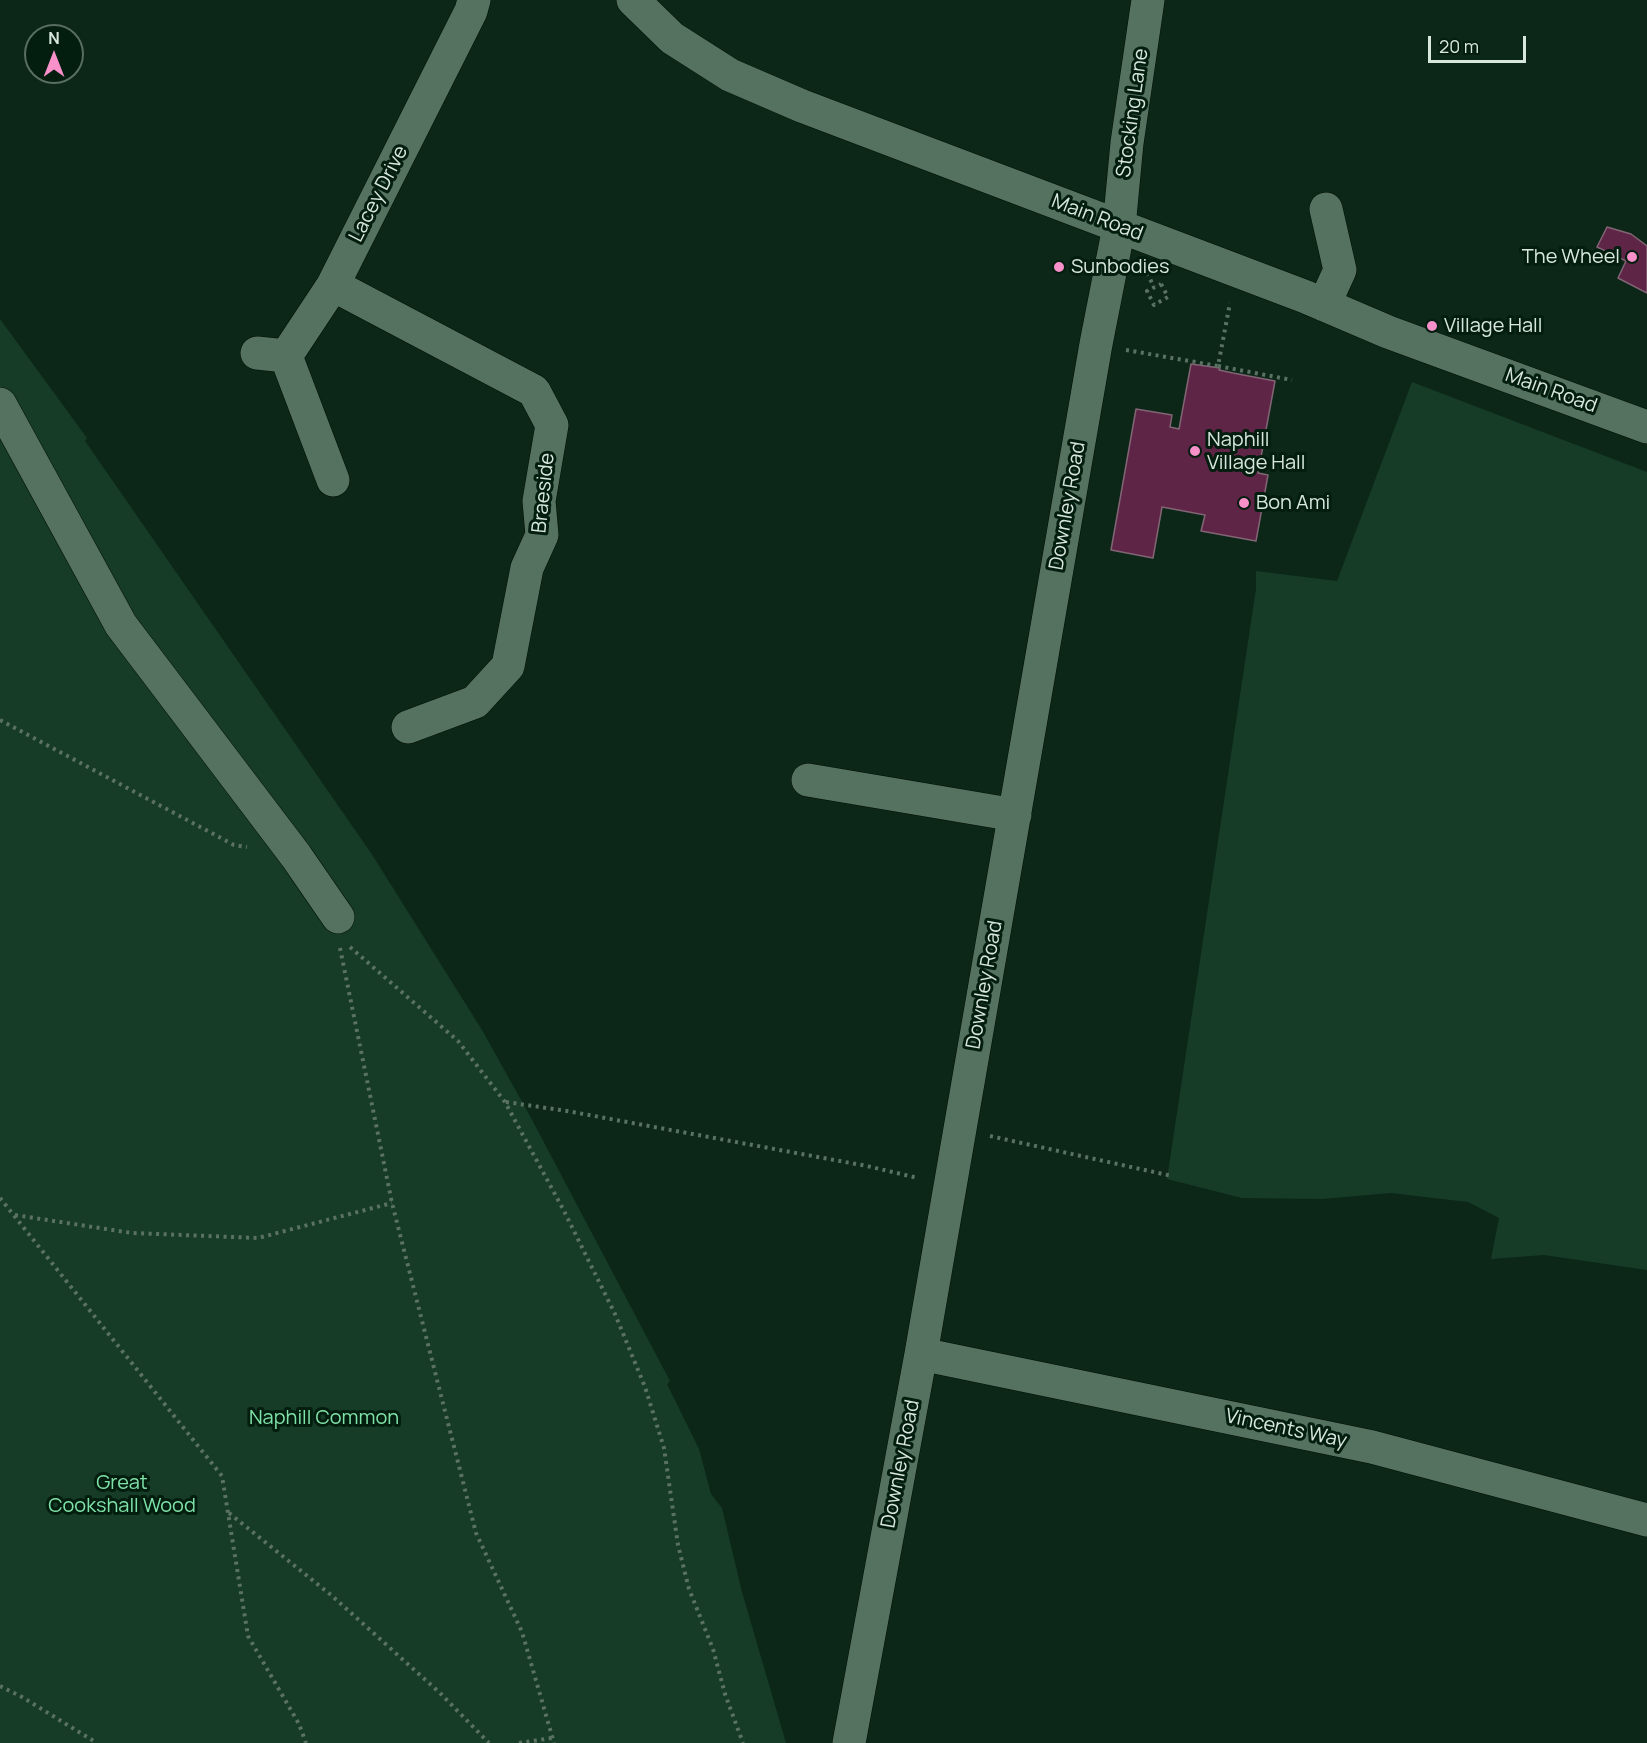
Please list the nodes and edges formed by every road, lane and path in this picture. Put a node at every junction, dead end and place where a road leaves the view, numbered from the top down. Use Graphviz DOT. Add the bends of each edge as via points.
graph roads {
  1 [pos="474,0"];
  2 [pos="633,0"];
  3 [pos="1148,0"];
  4 [pos="1326,209"];
  5 [pos="1119,226"];
  6 [pos="1236,272"];
  7 [pos="1161,284"];
  8 [pos="333,285"];
  9 [pos="1324,305"];
  10 [pos="1096,344"];
  11 [pos="1218,366"];
  12 [pos="1292,380"];
  13 [pos="0,404"];
  14 [pos="1647,427"];
  15 [pos="333,480"];
  16 [pos="0,720"];
  17 [pos="408,727"];
  18 [pos="808,780"];
  19 [pos="1015,815"];
  20 [pos="296,856"];
  21 [pos="338,927"];
  22 [pos="505,1102"];
  23 [pos="960,1129"];
  24 [pos="1172,1176"];
  25 [pos="951,1185"];
  26 [pos="0,1198"];
  27 [pos="392,1203"];
  28 [pos="14,1215"];
  29 [pos="921,1354"];
  30 [pos="228,1512"];
  31 [pos="1647,1520"];
  32 [pos="0,1686"];
  33 [pos="552,1737"];
  34 [pos="97,1743"];
  35 [pos="306,1743"];
  36 [pos="489,1743"];
  37 [pos="519,1743"];
  38 [pos="554,1743"];
  39 [pos="743,1743"];
  40 [pos="849,1743"];
  1 -- 8 [label="street, Lacey Drive"];
  2 -- 5 [label="street, Main Road" via="672,38 730,75"];
  3 -- 5 [label="street, Stocking Lane"];
  4 -- 9 [label="street" via="1340,270"];
  5 -- 6 [label="street, Main Road"];
  5 -- 10 [label="street, Downley Road"];
  6 -- 9 [label="street, Main Road"];
  6 -- 11 [label="path"];
  7 -- 7 [label="path" via="1147,291 1154,305 1168,297"];
  8 -- 15 [label="street, Lacey Drive" via="272,354"];
  8 -- 17 [label="street, Braeside" via="534,391 552,425 539,501 542,535 527,568 508,666 475,702"];
  9 -- 14 [label="street, Main Road"];
  10 -- 11 [label="path"];
  10 -- 19 [label="street, Downley Road"];
  11 -- 12 [label="path"];
  13 -- 20 [label="street" via="121,625"];
  16 -- 20 [label="path" via="234,844"];
  18 -- 19 [label="street"];
  19 -- 23 [label="street, Downley Road"];
  20 -- 21 [label="street"];
  21 -- 22 [label="path" via="458,1041"];
  21 -- 27 [label="path"];
  22 -- 25 [label="path" via="867,1166"];
  22 -- 39 [label="path" via="615,1314 645,1387 664,1448 678,1545 689,1589"];
  23 -- 24 [label="path"];
  23 -- 25 [label="street, Downley Road"];
  25 -- 29 [label="street, Downley Road"];
  26 -- 28 [label="path"];
  27 -- 28 [label="path" via="258,1238 132,1233"];
  27 -- 33 [label="path" via="476,1533 522,1632"];
  28 -- 30 [label="path" via="222,1476"];
  29 -- 31 [label="street, Vincents Way" via="1372,1447"];
  29 -- 40 [label="street, Downley Road"];
  30 -- 35 [label="path" via="248,1636"];
  30 -- 36 [label="path" via="331,1595 439,1692"];
  32 -- 34 [label="path"];
  33 -- 37 [label="path"];
  33 -- 38 [label="path"];
}
